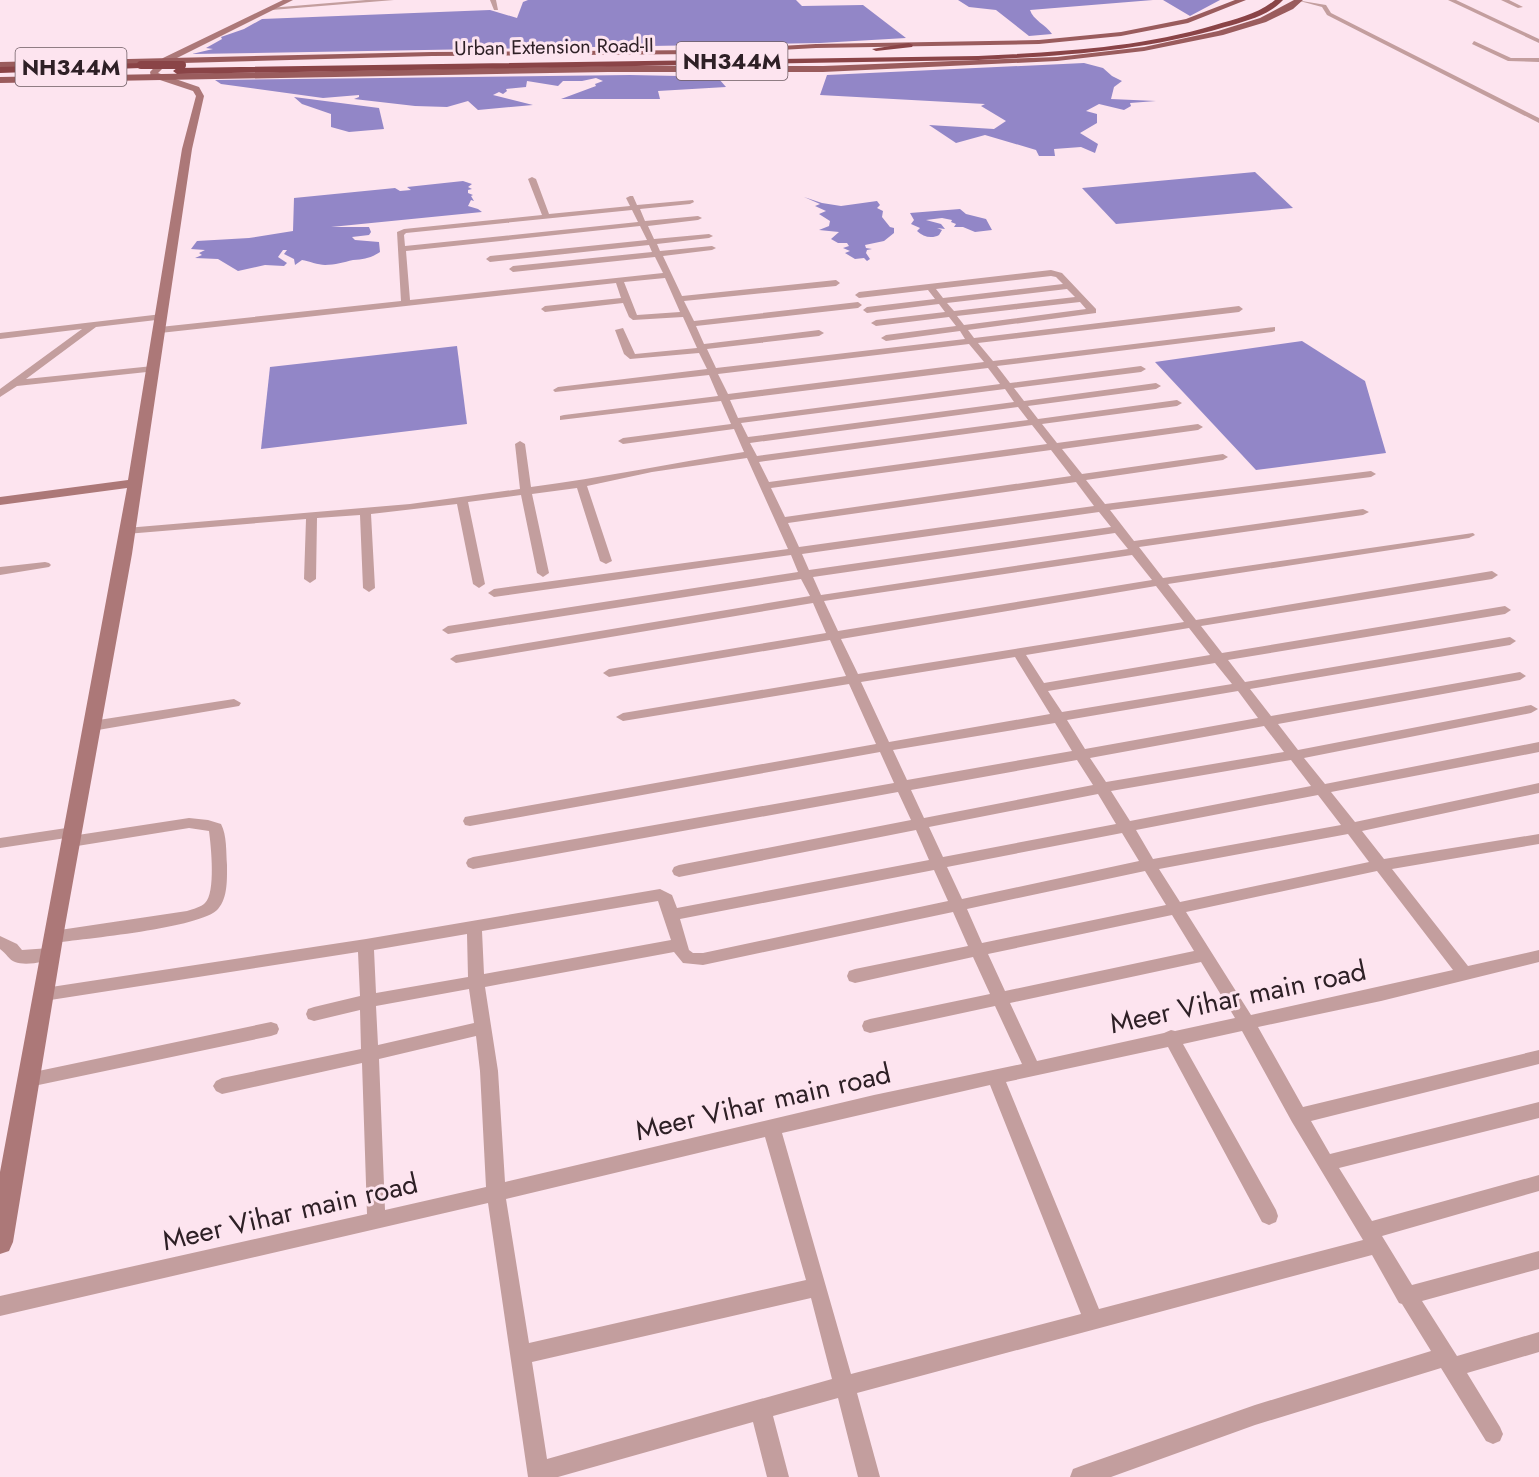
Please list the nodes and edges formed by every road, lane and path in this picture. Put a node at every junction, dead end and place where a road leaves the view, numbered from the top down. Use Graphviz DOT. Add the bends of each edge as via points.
graph roads {
  1 [pos="289,0"];
  2 [pos="381,0"];
  3 [pos="391,0"];
  4 [pos="493,0"];
  5 [pos="1242,0"];
  6 [pos="1279,0"];
  7 [pos="1299,0"];
  8 [pos="1451,0"];
  9 [pos="1504,0"];
  10 [pos="1251,4"];
  11 [pos="1520,7"];
  12 [pos="272,8"];
  13 [pos="496,9"];
  14 [pos="1537,39"];
  15 [pos="1474,43"];
  16 [pos="909,45"];
  17 [pos="751,56"];
  18 [pos="1539,60"];
  19 [pos="712,62"];
  20 [pos="0,65"];
  21 [pos="175,65"];
  22 [pos="863,67"];
  23 [pos="139,68"];
  24 [pos="0,70"];
  25 [pos="156,76"];
  26 [pos="0,78"];
  27 [pos="1539,122"];
  28 [pos="532,179"];
  29 [pos="630,198"];
  30 [pos="690,202"];
  31 [pos="635,208"];
  32 [pos="546,216"];
  33 [pos="698,218"];
  34 [pos="643,224"];
  35 [pos="709,236"];
  36 [pos="652,242"];
  37 [pos="712,248"];
  38 [pos="402,249"];
  39 [pos="658,254"];
  40 [pos="490,259"];
  41 [pos="513,269"];
  42 [pos="668,275"];
  43 [pos="619,280"];
  44 [pos="836,283"];
  45 [pos="1069,286"];
  46 [pos="930,287"];
  47 [pos="679,299"];
  48 [pos="1082,299"];
  49 [pos="626,300"];
  50 [pos="941,301"];
  51 [pos="406,303"];
  52 [pos="545,309"];
  53 [pos="1239,309"];
  54 [pos="867,310"];
  55 [pos="951,314"];
  56 [pos="688,319"];
  57 [pos="161,323"];
  58 [pos="876,323"];
  59 [pos="93,325"];
  60 [pos="963,328"];
  61 [pos="1272,329"];
  62 [pos="620,330"];
  63 [pos="819,333"];
  64 [pos="0,336"];
  65 [pos="886,338"];
  66 [pos="973,340"];
  67 [pos="701,348"];
  68 [pos="991,364"];
  69 [pos="153,369"];
  70 [pos="1141,369"];
  71 [pos="712,372"];
  72 [pos="15,383"];
  73 [pos="1008,386"];
  74 [pos="1156,386"];
  75 [pos="558,390"];
  76 [pos="0,394"];
  77 [pos="724,398"];
  78 [pos="1177,403"];
  79 [pos="1022,404"];
  80 [pos="564,418"];
  81 [pos="1036,422"];
  82 [pos="736,424"];
  83 [pos="1198,427"];
  84 [pos="623,441"];
  85 [pos="520,444"];
  86 [pos="1055,446"];
  87 [pos="749,452"];
  88 [pos="1223,457"];
  89 [pos="1371,474"];
  90 [pos="1079,477"];
  91 [pos="135,483"];
  92 [pos="581,483"];
  93 [pos="765,486"];
  94 [pos="526,491"];
  95 [pos="462,500"];
  96 [pos="0,501"];
  97 [pos="1103,508"];
  98 [pos="365,511"];
  99 [pos="1363,512"];
  100 [pos="312,515"];
  101 [pos="781,521"];
  102 [pos="1119,529"];
  103 [pos="126,531"];
  104 [pos="1469,535"];
  105 [pos="1134,548"];
  106 [pos="794,551"];
  107 [pos="606,561"];
  108 [pos="45,565"];
  109 [pos="0,571"];
  110 [pos="543,573"];
  111 [pos="805,574"];
  112 [pos="1492,575"];
  113 [pos="310,579"];
  114 [pos="1160,582"];
  115 [pos="479,584"];
  116 [pos="369,588"];
  117 [pos="494,593"];
  118 [pos="816,598"];
  119 [pos="1505,610"];
  120 [pos="1193,624"];
  121 [pos="448,630"];
  122 [pos="833,636"];
  123 [pos="1510,641"];
  124 [pos="1017,652"];
  125 [pos="1220,658"];
  126 [pos="456,659"];
  127 [pos="609,673"];
  128 [pos="1520,676"];
  129 [pos="853,679"];
  130 [pos="1040,688"];
  131 [pos="1243,688"];
  132 [pos="234,703"];
  133 [pos="1531,709"];
  134 [pos="623,717"];
  135 [pos="1058,717"];
  136 [pos="1268,721"];
  137 [pos="92,726"];
  138 [pos="884,747"];
  139 [pos="1539,747"];
  140 [pos="1080,753"];
  141 [pos="1295,755"];
  142 [pos="902,785"];
  143 [pos="1102,788"];
  144 [pos="1320,788"];
  145 [pos="1539,788"];
  146 [pos="470,821"];
  147 [pos="920,825"];
  148 [pos="1126,827"];
  149 [pos="1352,828"];
  150 [pos="72,837"];
  151 [pos="1539,839"];
  152 [pos="0,843"];
  153 [pos="473,863"];
  154 [pos="938,864"];
  155 [pos="1149,865"];
  156 [pos="1381,865"];
  157 [pos="679,871"];
  158 [pos="957,906"];
  159 [pos="1175,908"];
  160 [pos="672,915"];
  161 [pos="474,925"];
  162 [pos="53,937"];
  163 [pos="0,942"];
  164 [pos="366,945"];
  165 [pos="679,945"];
  166 [pos="977,950"];
  167 [pos="50,954"];
  168 [pos="1204,955"];
  169 [pos="1539,956"];
  170 [pos="1465,974"];
  171 [pos="855,976"];
  172 [pos="476,981"];
  173 [pos="44,994"];
  174 [pos="999,997"];
  175 [pos="369,1001"];
  176 [pos="314,1014"];
  177 [pos="1246,1022"];
  178 [pos="870,1026"];
  179 [pos="482,1028"];
  180 [pos="271,1029"];
  181 [pos="1171,1037"];
  182 [pos="370,1054"];
  183 [pos="1539,1057"];
  184 [pos="1032,1070"];
  185 [pos="995,1076"];
  186 [pos="29,1080"];
  187 [pos="222,1086"];
  188 [pos="1539,1110"];
  189 [pos="1299,1116"];
  190 [pos="771,1127"];
  191 [pos="1326,1163"];
  192 [pos="1539,1183"];
  193 [pos="496,1193"];
  194 [pos="1269,1216"];
  195 [pos="376,1219"];
  196 [pos="1373,1238"];
  197 [pos="0,1242"];
  198 [pos="1539,1260"];
  199 [pos="818,1287"];
  200 [pos="1406,1296"];
  201 [pos="0,1306"];
  202 [pos="1093,1319"];
  203 [pos="1539,1342"];
  204 [pos="519,1355"];
  205 [pos="1448,1363"];
  206 [pos="844,1386"];
  207 [pos="761,1411"];
  208 [pos="1493,1434"];
  209 [pos="539,1474"];
  210 [pos="778,1477"];
  211 [pos="869,1477"];
  212 [pos="1081,1477"];
  1 -- 12 [label="main road"];
  2 -- 3 [label="street"];
  2 -- 12 [label="street"];
  4 -- 13 [label="street"];
  5 -- 16 [label="main road" via="1188,21 1121,34 1039,42"];
  6 -- 19 [label="highway, Urban Extension Road-II / NH344M" via="1249,17 1209,30 1051,55"];
  7 -- 22 [label="main road" via="1252,23 1144,49 1057,59"];
  7 -- 27 [label="street" via="1324,6 1329,14"];
  8 -- 14 [label="street"];
  9 -- 11 [label="street"];
  10 -- 17 [label="highway, Urban Extension Road-II / NH344M" via="1197,26 1128,39 1042,48"];
  12 -- 21 [label="main road"];
  15 -- 18 [label="street" via="1510,60"];
  16 -- 17 [label="highway"];
  16 -- 21 [label="main road"];
  17 -- 21 [label="highway, Urban Extension Road-II / NH344M"];
  19 -- 21 [label="highway, Urban Extension Road-II / NH344M"];
  19 -- 22 [label="highway"];
  20 -- 21 [label="main road"];
  21 -- 23 [label="highway, Urban Extension Road-II / NH344M"];
  21 -- 25 [label="main road" via="154,72"];
  22 -- 25 [label="main road"];
  23 -- 24 [label="highway, Urban Extension Road-II / NH344M"];
  23 -- 26 [label="highway, Urban Extension Road-II / NH344M"];
  25 -- 26 [label="main road"];
  25 -- 57 [label="main road" via="190,86 200,96"];
  28 -- 32 [label="street"];
  29 -- 31 [label="street"];
  30 -- 31 [label="street"];
  31 -- 32 [label="street"];
  31 -- 34 [label="street"];
  32 -- 38 [label="street" via="411,229 400,234"];
  33 -- 34 [label="street"];
  34 -- 36 [label="street"];
  34 -- 38 [label="street"];
  35 -- 36 [label="street"];
  36 -- 39 [label="street"];
  36 -- 40 [label="street"];
  37 -- 39 [label="street"];
  38 -- 51 [label="street"];
  39 -- 41 [label="street"];
  39 -- 42 [label="street"];
  42 -- 43 [label="street"];
  42 -- 47 [label="street"];
  43 -- 49 [label="street"];
  43 -- 51 [label="street"];
  44 -- 47 [label="street"];
  45 -- 46 [label="street" via="1059,275 1051,273"];
  45 -- 48 [label="street"];
  45 -- 50 [label="street"];
  46 -- 50 [label="street"];
  46 -- 56 [label="street" via="858,300"];
  47 -- 56 [label="street"];
  48 -- 55 [label="street"];
  48 -- 60 [label="street" via="1093,311"];
  49 -- 52 [label="street"];
  49 -- 56 [label="street" via="631,314 638,318"];
  50 -- 54 [label="street"];
  50 -- 55 [label="street"];
  51 -- 57 [label="street"];
  53 -- 66 [label="street"];
  55 -- 58 [label="street"];
  55 -- 60 [label="street"];
  56 -- 67 [label="street"];
  57 -- 59 [label="street"];
  57 -- 69 [label="main road"];
  59 -- 64 [label="street"];
  59 -- 72 [label="street"];
  60 -- 65 [label="street"];
  60 -- 66 [label="street"];
  61 -- 68 [label="street"];
  62 -- 67 [label="street" via="633,357"];
  63 -- 67 [label="street"];
  66 -- 68 [label="street"];
  66 -- 71 [label="street"];
  67 -- 71 [label="street"];
  68 -- 73 [label="street"];
  68 -- 77 [label="street"];
  69 -- 72 [label="street"];
  69 -- 91 [label="main road"];
  70 -- 73 [label="street"];
  71 -- 75 [label="street"];
  71 -- 77 [label="street"];
  72 -- 76 [label="street"];
  73 -- 79 [label="street"];
  73 -- 82 [label="street"];
  74 -- 79 [label="street"];
  77 -- 80 [label="street"];
  77 -- 82 [label="street"];
  78 -- 81 [label="street"];
  79 -- 81 [label="street"];
  79 -- 87 [label="street"];
  81 -- 86 [label="street"];
  81 -- 87 [label="street"];
  82 -- 84 [label="street"];
  82 -- 87 [label="street"];
  83 -- 86 [label="street"];
  85 -- 94 [label="street"];
  86 -- 90 [label="street"];
  86 -- 93 [label="street"];
  87 -- 92 [label="street"];
  87 -- 93 [label="street"];
  88 -- 90 [label="street"];
  89 -- 97 [label="street"];
  90 -- 97 [label="street"];
  90 -- 101 [label="street"];
  91 -- 96 [label="main road"];
  91 -- 103 [label="main road"];
  92 -- 94 [label="street"];
  92 -- 107 [label="street"];
  93 -- 101 [label="street"];
  94 -- 95 [label="street"];
  94 -- 110 [label="street"];
  95 -- 98 [label="street"];
  95 -- 115 [label="street"];
  97 -- 102 [label="street"];
  97 -- 106 [label="street"];
  98 -- 100 [label="street"];
  98 -- 116 [label="street"];
  99 -- 105 [label="street"];
  100 -- 103 [label="street"];
  100 -- 113 [label="street"];
  101 -- 106 [label="street"];
  102 -- 105 [label="street"];
  102 -- 111 [label="street"];
  103 -- 137 [label="main road"];
  104 -- 114 [label="street"];
  105 -- 114 [label="street"];
  105 -- 118 [label="street"];
  106 -- 111 [label="street"];
  106 -- 117 [label="street"];
  108 -- 109 [label="street"];
  111 -- 118 [label="street"];
  111 -- 121 [label="street"];
  112 -- 120 [label="street"];
  114 -- 120 [label="street"];
  114 -- 122 [label="street"];
  118 -- 122 [label="street"];
  118 -- 126 [label="street"];
  119 -- 125 [label="street"];
  120 -- 124 [label="street"];
  120 -- 125 [label="street"];
  122 -- 127 [label="street"];
  122 -- 129 [label="street"];
  123 -- 131 [label="street"];
  124 -- 129 [label="street"];
  124 -- 130 [label="street"];
  125 -- 130 [label="street"];
  125 -- 131 [label="street"];
  128 -- 136 [label="street"];
  129 -- 134 [label="street"];
  129 -- 138 [label="street"];
  130 -- 135 [label="street"];
  131 -- 135 [label="street"];
  131 -- 136 [label="street"];
  132 -- 137 [label="street"];
  133 -- 141 [label="street"];
  135 -- 138 [label="street"];
  135 -- 140 [label="street"];
  136 -- 140 [label="street"];
  136 -- 141 [label="street"];
  137 -- 150 [label="main road"];
  138 -- 142 [label="street"];
  138 -- 146 [label="street"];
  139 -- 144 [label="street"];
  140 -- 142 [label="street"];
  140 -- 143 [label="street"];
  141 -- 143 [label="street"];
  141 -- 144 [label="street"];
  142 -- 147 [label="street"];
  142 -- 153 [label="street"];
  143 -- 147 [label="street"];
  143 -- 148 [label="street"];
  144 -- 148 [label="street"];
  144 -- 149 [label="street"];
  145 -- 149 [label="street"];
  147 -- 154 [label="street"];
  147 -- 157 [label="street"];
  148 -- 154 [label="street"];
  148 -- 155 [label="street"];
  149 -- 155 [label="street"];
  149 -- 156 [label="street"];
  150 -- 152 [label="street"];
  150 -- 162 [label="main road"];
  150 -- 162 [label="street" via="189,823 216,828 219,849 214,904 188,916"];
  151 -- 156 [label="street"];
  154 -- 158 [label="street"];
  154 -- 160 [label="street"];
  155 -- 158 [label="street"];
  155 -- 159 [label="street"];
  156 -- 159 [label="street"];
  156 -- 170 [label="street"];
  158 -- 165 [label="street" via="704,959 686,957"];
  158 -- 166 [label="street"];
  159 -- 166 [label="street"];
  159 -- 168 [label="street"];
  160 -- 161 [label="street" via="667,899 660,895"];
  160 -- 165 [label="street"];
  161 -- 164 [label="street"];
  161 -- 172 [label="street"];
  162 -- 167 [label="main road"];
  163 -- 167 [label="street" via="18,957"];
  164 -- 173 [label="street"];
  164 -- 175 [label="street"];
  165 -- 172 [label="street"];
  166 -- 171 [label="street"];
  166 -- 174 [label="street"];
  167 -- 173 [label="main road"];
  168 -- 174 [label="street"];
  168 -- 177 [label="street"];
  169 -- 170 [label="street, Meer Vihar main road"];
  170 -- 177 [label="street, Meer Vihar main road"];
  172 -- 175 [label="street"];
  172 -- 179 [label="street"];
  173 -- 186 [label="main road"];
  174 -- 178 [label="street"];
  174 -- 184 [label="street"];
  175 -- 176 [label="street"];
  175 -- 182 [label="street"];
  177 -- 181 [label="street, Meer Vihar main road"];
  177 -- 189 [label="street"];
  179 -- 182 [label="street"];
  179 -- 193 [label="street" via="489,1071"];
  180 -- 186 [label="street"];
  181 -- 184 [label="street, Meer Vihar main road"];
  181 -- 194 [label="street"];
  182 -- 187 [label="street"];
  182 -- 195 [label="street"];
  183 -- 189 [label="street"];
  184 -- 185 [label="street, Meer Vihar main road"];
  185 -- 190 [label="street, Meer Vihar main road"];
  185 -- 202 [label="street"];
  186 -- 197 [label="main road"];
  188 -- 191 [label="street"];
  189 -- 191 [label="street"];
  190 -- 193 [label="street, Meer Vihar main road"];
  190 -- 199 [label="street"];
  191 -- 196 [label="street"];
  192 -- 196 [label="street"];
  193 -- 195 [label="street, Meer Vihar main road"];
  193 -- 204 [label="street"];
  195 -- 201 [label="street, Meer Vihar main road"];
  196 -- 200 [label="street"];
  196 -- 202 [label="street"];
  198 -- 200 [label="street"];
  199 -- 204 [label="street"];
  199 -- 206 [label="street"];
  200 -- 205 [label="street"];
  202 -- 206 [label="street"];
  203 -- 205 [label="street"];
  204 -- 209 [label="street"];
  205 -- 208 [label="street"];
  205 -- 212 [label="street" via="1255,1415"];
  206 -- 207 [label="street"];
  206 -- 211 [label="street"];
  207 -- 209 [label="street"];
  207 -- 210 [label="street"];
}
